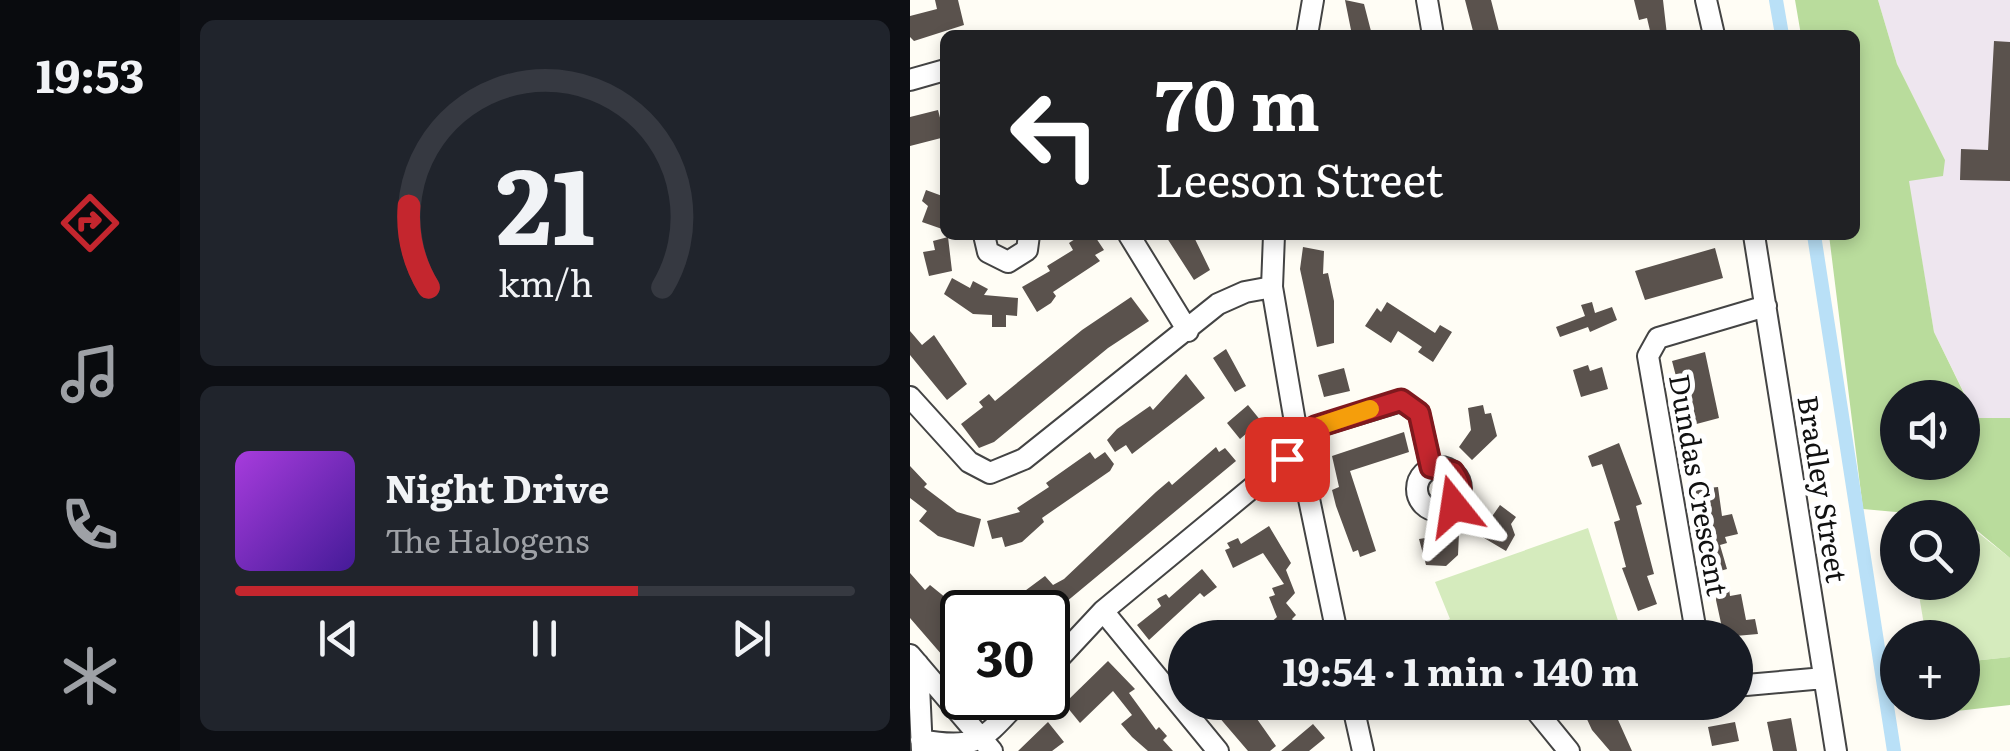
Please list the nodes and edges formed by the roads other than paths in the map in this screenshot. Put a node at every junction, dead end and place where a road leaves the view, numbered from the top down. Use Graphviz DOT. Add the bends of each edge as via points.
graph roads {
  1 [pos="1313,0"];
  2 [pos="1428,0"];
  3 [pos="1706,0"];
  4 [pos="1308,30"];
  5 [pos="1432,30"];
  6 [pos="1713,30"];
  7 [pos="940,71"];
  8 [pos="910,80"];
  9 [pos="985,240"];
  10 [pos="1027,240"];
  11 [pos="1132,240"];
  12 [pos="1274,240"];
  13 [pos="1755,240"];
  14 [pos="1272,288"];
  15 [pos="1766,306"];
  16 [pos="1188,331"];
  17 [pos="910,397"];
  18 [pos="1301,440"];
  19 [pos="1431,467"];
  20 [pos="1103,611"];
  21 [pos="1334,620"];
  22 [pos="1695,620"];
  23 [pos="1070,646"];
  24 [pos="914,659"];
  25 [pos="1824,678"];
  26 [pos="1753,684"];
  27 [pos="1006,720"];
  28 [pos="1356,720"];
  29 [pos="1544,720"];
  30 [pos="987,745"];
  31 [pos="921,746"];
  32 [pos="957,751"];
  33 [pos="1218,751"];
  34 [pos="1363,751"];
  35 [pos="1569,751"];
  36 [pos="1836,751"];
  1 -- 4 [label="street"];
  2 -- 5 [label="street"];
  3 -- 6 [label="street"];
  7 -- 8 [label="street"];
  9 -- 10 [label="street" via="988,252 1008,262 1022,256"];
  11 -- 16 [label="street"];
  12 -- 14 [label="street"];
  13 -- 15 [label="street, Bradley Street"];
  14 -- 16 [label="street" via="1218,304"];
  14 -- 18 [label="street"];
  15 -- 22 [label="street, Dundas Crescent" via="1658,338 1648,356"];
  15 -- 25 [label="street, Bradley Street"];
  16 -- 17 [label="street" via="1024,460 990,473 969,462"];
  18 -- 19 [label="street" via="1315,427 1401,400 1419,413"];
  18 -- 20 [label="street" via="1287,459"];
  18 -- 21 [label="street"];
  20 -- 23 [label="street"];
  20 -- 33 [label="street"];
  24 -- 30 [label="street"];
  24 -- 31 [label="street"];
  25 -- 26 [label="street"];
  25 -- 36 [label="street, Bradley Street"];
  27 -- 30 [label="street"];
  28 -- 34 [label="street"];
  29 -- 35 [label="street"];
  30 -- 32 [label="street"];
  31 -- 32 [label="street"];
}
